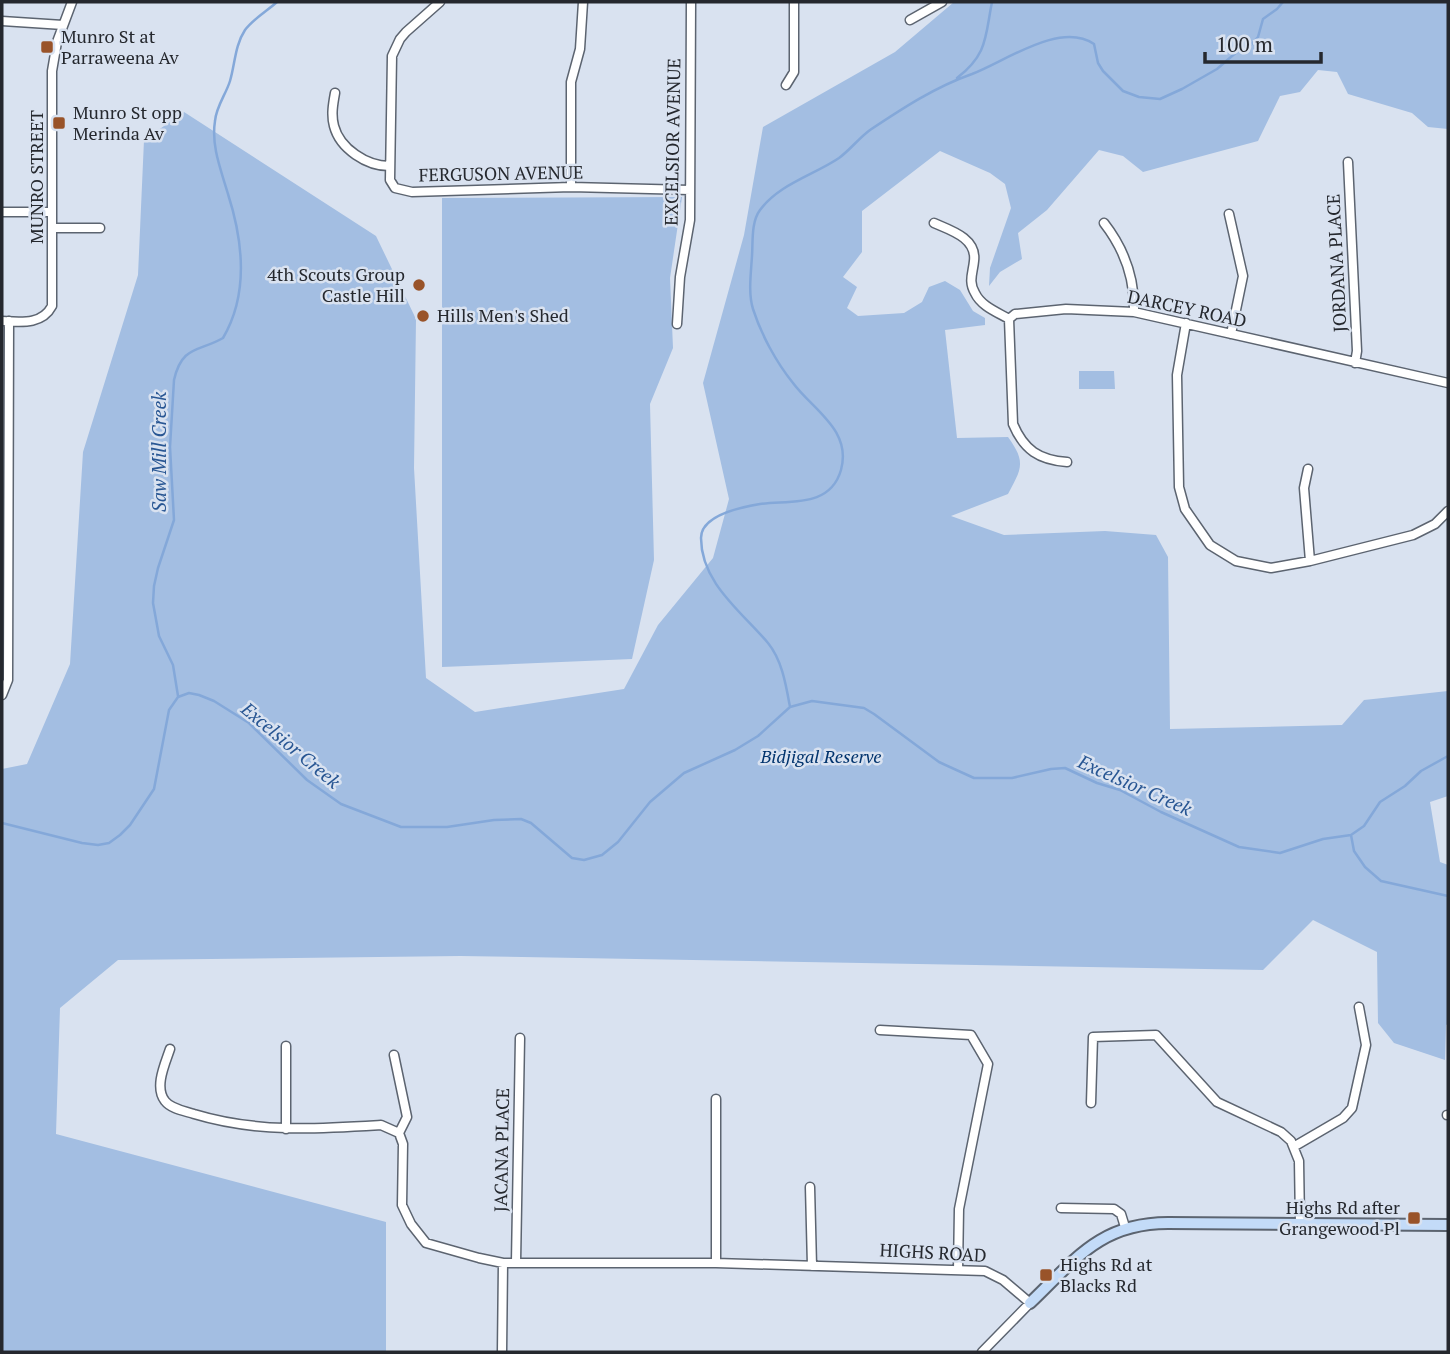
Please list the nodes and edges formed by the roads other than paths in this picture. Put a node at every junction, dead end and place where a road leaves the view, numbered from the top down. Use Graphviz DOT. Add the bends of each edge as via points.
graph roads {
  1 [pos="72,2"];
  2 [pos="440,2"];
  3 [pos="583,2"];
  4 [pos="691,2"];
  5 [pos="794,2"];
  6 [pos="942,2"];
  7 [pos="910,20"];
  8 [pos="2,21"];
  9 [pos="63,25"];
  10 [pos="786,85"];
  11 [pos="335,93"];
  12 [pos="1348,162"];
  13 [pos="389,166"];
  14 [pos="571,187"];
  15 [pos="690,190"];
  16 [pos="2,212"];
  17 [pos="52,212"];
  18 [pos="1229,214"];
  19 [pos="934,223"];
  20 [pos="1104,223"];
  21 [pos="52,228"];
  22 [pos="100,228"];
  23 [pos="1134,312"];
  24 [pos="1009,319"];
  25 [pos="5,321"];
  26 [pos="1186,323"];
  27 [pos="677,324"];
  28 [pos="1231,334"];
  29 [pos="1355,363"];
  30 [pos="1448,383"];
  31 [pos="5,415"];
  32 [pos="1067,462"];
  33 [pos="1308,469"];
  34 [pos="1448,512"];
  35 [pos="1310,561"];
  36 [pos="2,695"];
  37 [pos="1359,1007"];
  38 [pos="880,1030"];
  39 [pos="520,1038"];
  40 [pos="286,1046"];
  41 [pos="170,1049"];
  42 [pos="394,1055"];
  43 [pos="716,1099"];
  44 [pos="1091,1103"];
  45 [pos="286,1129"];
  46 [pos="399,1133"];
  47 [pos="1295,1146"];
  48 [pos="810,1187"];
  49 [pos="1061,1208"];
  50 [pos="1300,1223"];
  51 [pos="1448,1225"];
  52 [pos="1125,1227"];
  53 [pos="516,1262"];
  54 [pos="716,1262"];
  55 [pos="503,1263"];
  56 [pos="812,1265"];
  57 [pos="958,1270"];
  58 [pos="1030,1303"];
  59 [pos="502,1352"];
  60 [pos="982,1352"];
  1 -- 9 [label="street, MUNRO STREET"];
  2 -- 13 [label="street" via="400,39 392,56"];
  3 -- 14 [label="street" via="580,48 571,82"];
  4 -- 15 [label="street, EXCELSIOR AVENUE"];
  5 -- 10 [label="street" via="794,72"];
  6 -- 7 [label="street"];
  8 -- 9 [label="street"];
  9 -- 17 [label="street, MUNRO STREET" via="52,71"];
  11 -- 13 [label="street" via="334,126 343,143 366,161"];
  12 -- 29 [label="street, JORDANA PLACE"];
  13 -- 14 [label="street, FERGUSON AVENUE" via="390,180 402,191"];
  14 -- 15 [label="street, FERGUSON AVENUE"];
  15 -- 27 [label="street, EXCELSIOR AVENUE"];
  16 -- 17 [label="street"];
  17 -- 21 [label="street, MUNRO STREET"];
  18 -- 28 [label="street" via="1243,276"];
  19 -- 24 [label="street" via="966,239 975,259 971,282 975,294"];
  20 -- 23 [label="street" via="1126,260 1135,290"];
  21 -- 22 [label="street"];
  21 -- 25 [label="street, MUNRO STREET" via="50,310 37,320"];
  23 -- 24 [label="street, DARCEY ROAD" via="1022,311"];
  23 -- 26 [label="street, DARCEY ROAD"];
  24 -- 32 [label="street" via="1013,424 1034,454"];
  25 -- 31 [label="street"];
  26 -- 28 [label="street, DARCEY ROAD"];
  26 -- 35 [label="street" via="1177,375 1179,487 1185,509 1210,545 1236,561 1271,568"];
  28 -- 29 [label="street, DARCEY ROAD"];
  29 -- 30 [label="street, DARCEY ROAD"];
  31 -- 36 [label="street" via="8,680"];
  33 -- 35 [label="street" via="1304,488"];
  34 -- 35 [label="street" via="1413,535"];
  37 -- 47 [label="street" via="1366,1045 1352,1108"];
  38 -- 57 [label="street" via="971,1035 988,1063 960,1209"];
  39 -- 53 [label="street, JACANA PLACE"];
  40 -- 45 [label="street"];
  41 -- 45 [label="street" via="160,1083 171,1107 225,1122"];
  42 -- 46 [label="street, HIGHS ROAD" via="407,1117"];
  43 -- 54 [label="street"];
  44 -- 47 [label="street" via="1093,1037 1156,1035 1217,1102 1280,1132"];
  45 -- 46 [label="street" via="381,1125"];
  46 -- 55 [label="street, HIGHS ROAD" via="403,1144 402,1205 426,1243"];
  47 -- 50 [label="street"];
  48 -- 56 [label="street"];
  49 -- 52 [label="street" via="1114,1209"];
  50 -- 51 [label="street"];
  50 -- 52 [label="street"];
  52 -- 58 [label="street" via="1088,1248"];
  53 -- 54 [label="street, HIGHS ROAD"];
  53 -- 55 [label="street, HIGHS ROAD"];
  54 -- 56 [label="street, HIGHS ROAD"];
  55 -- 59 [label="street"];
  56 -- 57 [label="street, HIGHS ROAD"];
  57 -- 58 [label="street, HIGHS ROAD" via="996,1275"];
  58 -- 60 [label="street"];
}
